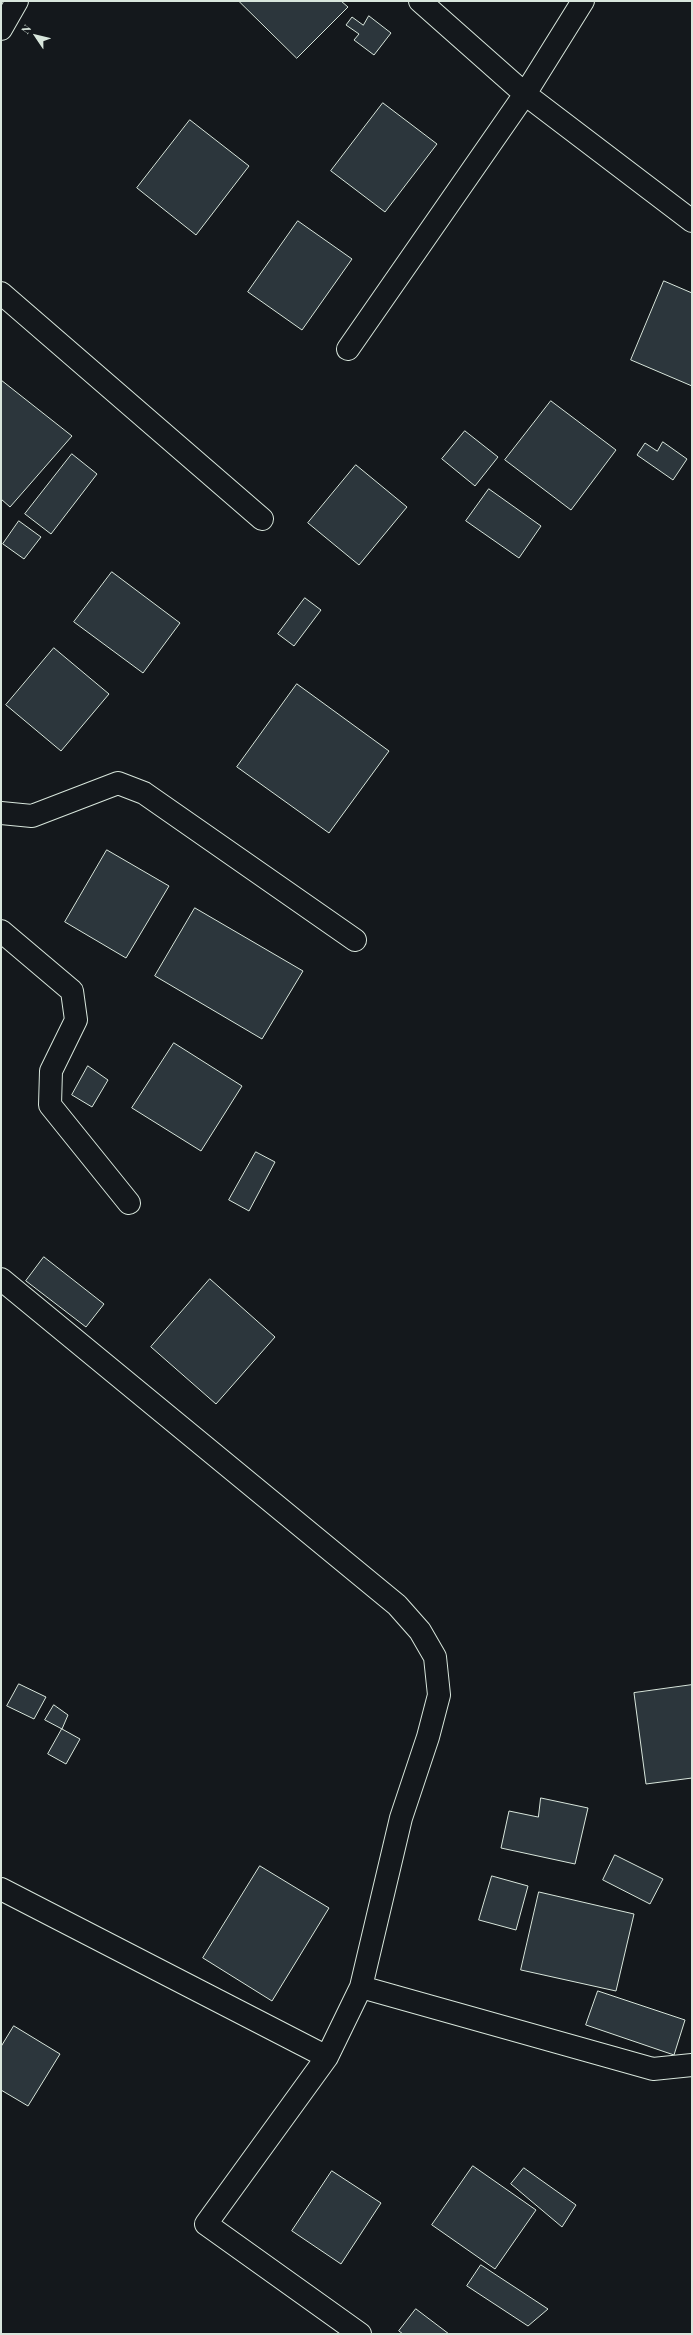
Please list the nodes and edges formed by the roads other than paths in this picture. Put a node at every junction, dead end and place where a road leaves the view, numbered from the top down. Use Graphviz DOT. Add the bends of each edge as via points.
graph roads {
  1 [pos="17,1"];
  2 [pos="420,1"];
  3 [pos="583,1"];
  4 [pos="1,29"];
  5 [pos="525,94"];
  6 [pos="692,221"];
  7 [pos="1,293"];
  8 [pos="348,349"];
  9 [pos="262,519"];
  10 [pos="1,813"];
  11 [pos="1,931"];
  12 [pos="355,940"];
  13 [pos="129,1203"];
  14 [pos="1,1279"];
  15 [pos="1,1889"];
  16 [pos="361,1987"];
  17 [pos="326,2057"];
  18 [pos="692,2065"];
  19 [pos="360,2334"];
  1 -- 4 [label="street"];
  2 -- 5 [label="street"];
  3 -- 5 [label="street"];
  5 -- 6 [label="street"];
  5 -- 8 [label="street"];
  7 -- 9 [label="street"];
  10 -- 12 [label="street" via="32,816 118,783 144,793"];
  11 -- 13 [label="street" via="72,991 76,1020 51,1071 50,1106"];
  14 -- 16 [label="street" via="397,1605 420,1631 435,1657 439,1695 401,1818"];
  15 -- 17 [label="street"];
  16 -- 17 [label="street"];
  16 -- 18 [label="street" via="654,2069"];
  17 -- 19 [label="street" via="206,2224"];
}
